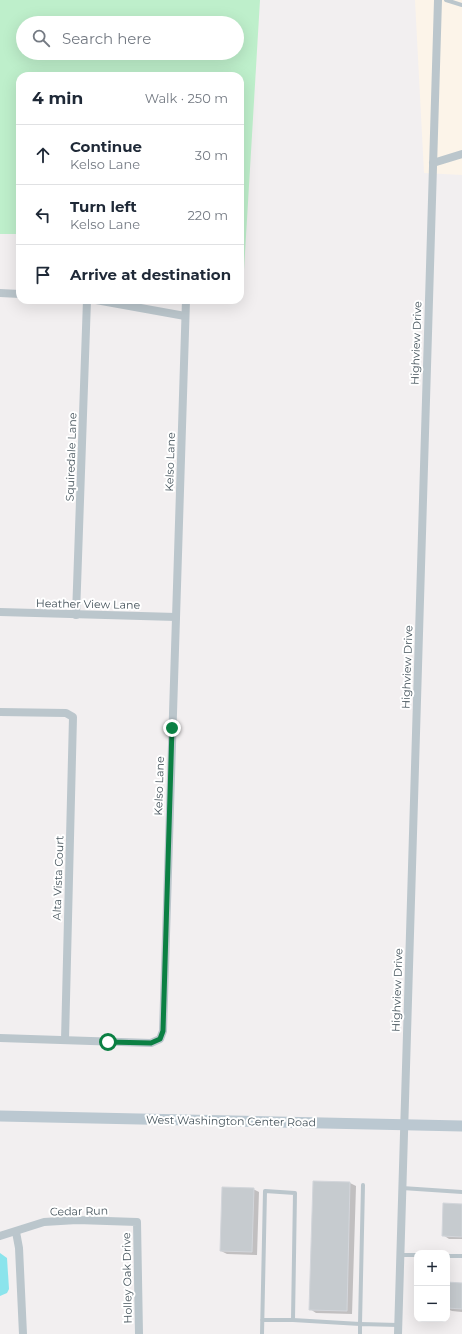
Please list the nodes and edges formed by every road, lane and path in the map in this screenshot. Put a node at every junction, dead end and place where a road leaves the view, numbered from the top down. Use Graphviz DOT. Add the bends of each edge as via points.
graph roads {
  1 [pos="438,0"];
  2 [pos="446,0"];
  3 [pos="462,5"];
  4 [pos="462,154"];
  5 [pos="433,163"];
  6 [pos="0,293"];
  7 [pos="16,294"];
  8 [pos="87,304"];
  9 [pos="118,304"];
  10 [pos="186,304"];
  11 [pos="186,316"];
  12 [pos="0,612"];
  13 [pos="76,615"];
  14 [pos="176,617"];
  15 [pos="0,712"];
  16 [pos="0,1038"];
  17 [pos="65,1040"];
  18 [pos="0,1116"];
  19 [pos="404,1124"];
  20 [pos="462,1126"];
  21 [pos="363,1185"];
  22 [pos="402,1188"];
  23 [pos="462,1192"];
  24 [pos="137,1222"];
  25 [pos="16,1232"];
  26 [pos="0,1236"];
  27 [pos="400,1254"];
  28 [pos="414,1255"];
  29 [pos="450,1256"];
  30 [pos="462,1256"];
  31 [pos="262,1320"];
  32 [pos="293,1320"];
  33 [pos="360,1324"];
  34 [pos="398,1330"];
  35 [pos="23,1334"];
  36 [pos="139,1334"];
  37 [pos="262,1334"];
  38 [pos="360,1334"];
  1 -- 5 [label="street, Highview Drive"];
  2 -- 3 [label="lane"];
  4 -- 5 [label="street"];
  5 -- 19 [label="street, Highview Drive"];
  6 -- 7 [label="street"];
  8 -- 13 [label="street, Squiredale Lane"];
  9 -- 11 [label="street"];
  10 -- 11 [label="street, Kelso Lane"];
  11 -- 14 [label="street, Kelso Lane"];
  12 -- 13 [label="street, Heather View Lane"];
  13 -- 14 [label="street, Heather View Lane"];
  14 -- 17 [label="street, Kelso Lane" via="163,1031 160,1039 151,1043"];
  15 -- 17 [label="street, Alta Vista Court" via="66,713 73,717"];
  16 -- 17 [label="street, Kelso Lane"];
  18 -- 19 [label="main road, West Washington Center Road"];
  19 -- 20 [label="main road, West Washington Center Road"];
  19 -- 22 [label="street, Highview Drive"];
  21 -- 33 [label="lane"];
  22 -- 23 [label="lane"];
  22 -- 27 [label="street, Highview Drive"];
  24 -- 25 [label="street, Cedar Run" via="44,1222"];
  24 -- 36 [label="street, Holley Oak Drive"];
  25 -- 26 [label="street, Cedar Run"];
  25 -- 35 [label="street" via="20,1254"];
  27 -- 28 [label="lane"];
  27 -- 34 [label="street, Highview Drive"];
  29 -- 30 [label="lane"];
  31 -- 32 [label="lane"];
  31 -- 32 [label="lane" via="265,1191 295,1193"];
  31 -- 37 [label="lane"];
  32 -- 33 [label="lane"];
  33 -- 34 [label="lane"];
  33 -- 38 [label="lane"];
}
